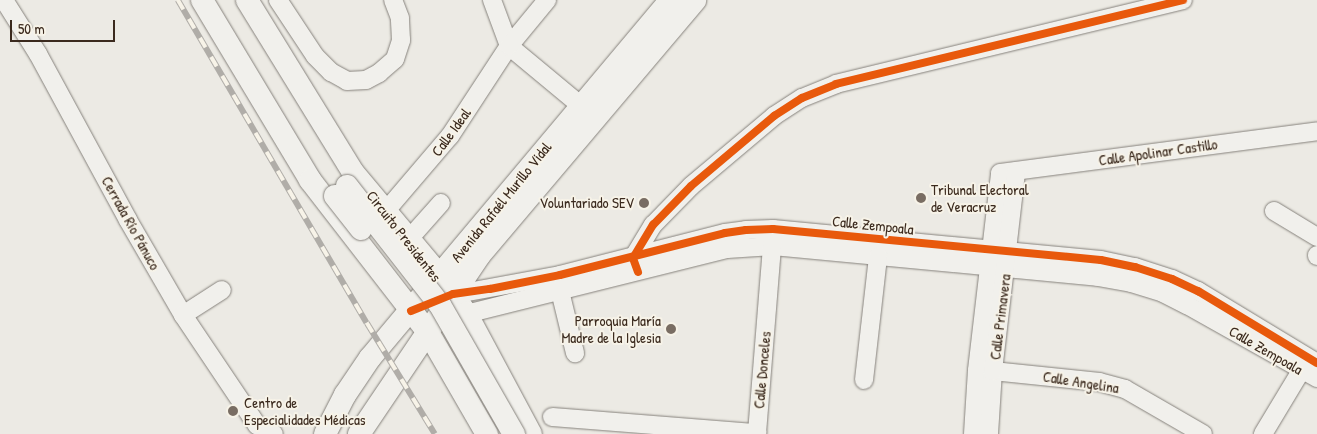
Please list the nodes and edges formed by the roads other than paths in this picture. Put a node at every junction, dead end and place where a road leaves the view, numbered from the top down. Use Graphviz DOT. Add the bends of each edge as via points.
graph roads {
  1 [pos="4,0"];
  2 [pos="202,0"];
  3 [pos="211,0"];
  4 [pos="233,0"];
  5 [pos="247,0"];
  6 [pos="278,0"];
  7 [pos="393,0"];
  8 [pos="492,0"];
  9 [pos="547,0"];
  10 [pos="670,0"];
  11 [pos="695,0"];
  12 [pos="1183,0"];
  13 [pos="510,46"];
  14 [pos="580,105"];
  15 [pos="1317,131"];
  16 [pos="1008,172"];
  17 [pos="341,191"];
  18 [pos="441,203"];
  19 [pos="506,211"];
  20 [pos="1274,211"];
  21 [pos="385,212"];
  22 [pos="1317,237"];
  23 [pos="773,238"];
  24 [pos="412,243"];
  25 [pos="878,257"];
  26 [pos="999,260"];
  27 [pos="635,265"];
  28 [pos="382,271"];
  29 [pos="440,276"];
  30 [pos="222,290"];
  31 [pos="560,291"];
  32 [pos="453,294"];
  33 [pos="411,311"];
  34 [pos="466,313"];
  35 [pos="183,315"];
  36 [pos="428,332"];
  37 [pos="575,353"];
  38 [pos="1311,368"];
  39 [pos="985,370"];
  40 [pos="864,380"];
  41 [pos="516,405"];
  42 [pos="556,423"];
  43 [pos="489,431"];
  44 [pos="274,434"];
  45 [pos="325,434"];
  46 [pos="359,434"];
  47 [pos="514,434"];
  48 [pos="531,434"];
  49 [pos="973,434"];
  50 [pos="989,434"];
  51 [pos="1203,434"];
  52 [pos="1263,434"];
  1 -- 35 [label="street, Cerrada Río Pánuco" via="38,54"];
  2 -- 28 [label="main road" via="310,180"];
  3 -- 17 [label="main road, Circuito Presidentes"];
  4 -- 17 [label="main road, Circuito Presidentes"];
  5 -- 21 [label="main road" via="352,171"];
  6 -- 7 [label="street" via="315,56 331,72 347,81 366,80 380,73 395,59 401,40 400,18"];
  8 -- 13 [label="street"];
  9 -- 13 [label="street, Calle Ideal"];
  10 -- 14 [label="main road, Avenida Rafaél Murillo Vidal"];
  11 -- 19 [label="main road, Avenida Rafaél Murillo Vidal"];
  12 -- 27 [label="street" via="836,84 802,98 774,116 690,186 653,225"];
  13 -- 14 [label="street"];
  13 -- 21 [label="street, Calle Ideal" via="450,136"];
  14 -- 19 [label="main road, Avenida Rafaél Murillo Vidal"];
  15 -- 16 [label="street, Calle Apolinar Castillo"];
  16 -- 26 [label="street, Calle Primavera"];
  17 -- 43 [label="main road, Circuito Presidentes, bridge" via="430,316"];
  17 -- 47 [label="main road, Circuito Presidentes, bridge" via="440,305"];
  18 -- 24 [label="street"];
  19 -- 29 [label="main road, Avenida Rafaél Murillo Vidal"];
  19 -- 32 [label="main road, Avenida Rafaél Murillo Vidal"];
  20 -- 22 [label="street"];
  21 -- 24 [label="main road"];
  23 -- 25 [label="street, Calle Zempoala"];
  23 -- 26 [label="street, Calle Zempoala"];
  23 -- 27 [label="street, Calle Zempoala" via="727,250"];
  23 -- 42 [label="street, Calle Donceles" via="757,433"];
  24 -- 28 [label="main road" via="407,259 396,268"];
  24 -- 29 [label="main road"];
  25 -- 26 [label="street, Calle Zempoala"];
  25 -- 40 [label="street"];
  26 -- 38 [label="street, Calle Zempoala" via="1131,283 1162,292"];
  26 -- 39 [label="street, Calle Primavera"];
  27 -- 31 [label="street, Calle Zempoala"];
  27 -- 32 [label="street, Calle Zempoala"];
  28 -- 33 [label="main road"];
  29 -- 32 [label="main road"];
  29 -- 33 [label="main road, Avenida Rafaél Murillo Vidal"];
  30 -- 35 [label="street"];
  31 -- 34 [label="street, Calle Zempoala"];
  31 -- 37 [label="street"];
  32 -- 33 [label="street, Calle Zempoala"];
  32 -- 34 [label="main road"];
  32 -- 36 [label="main road, Avenida Rafaél Murillo Vidal"];
  33 -- 36 [label="main road"];
  33 -- 45 [label="main road, Avenida Rafaél Murillo Vidal" via="370,358"];
  34 -- 36 [label="street, Calle Zempoala"];
  34 -- 41 [label="main road"];
  35 -- 44 [label="street, Cerrada Río Pánuco" via="257,425"];
  36 -- 43 [label="main road"];
  36 -- 46 [label="main road, Avenida Rafaél Murillo Vidal"];
  38 -- 52 [label="street"];
  39 -- 49 [label="street, Calle Primavera"];
  39 -- 50 [label="street, Calle Primavera"];
  39 -- 51 [label="street, Calle Angelina" via="1099,382 1126,389"];
  41 -- 43 [label="main road" via="503,401 490,406 485,411"];
  41 -- 48 [label="main road"];
}
